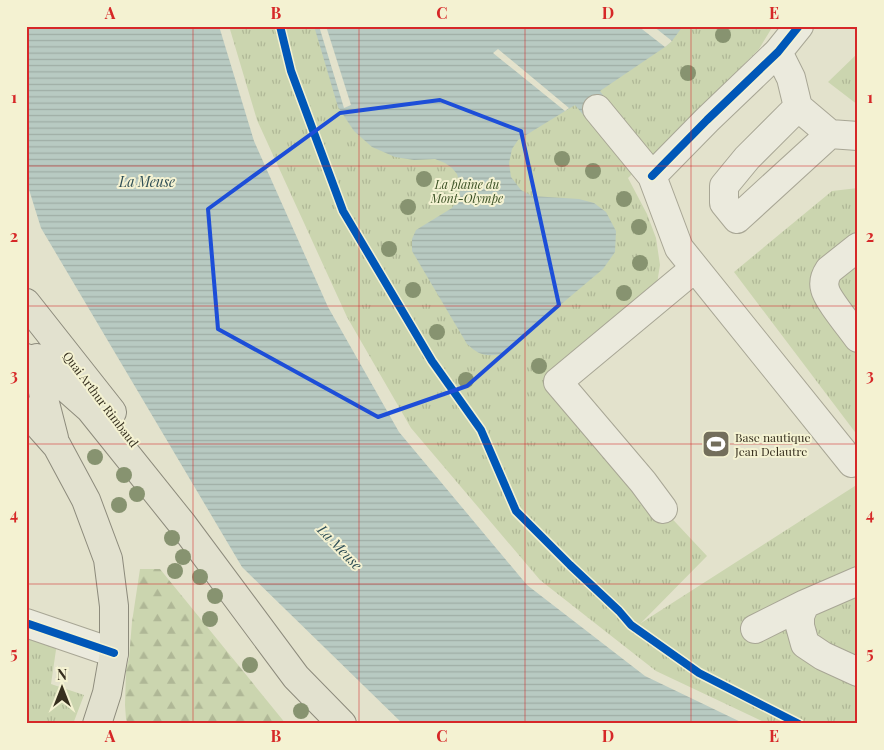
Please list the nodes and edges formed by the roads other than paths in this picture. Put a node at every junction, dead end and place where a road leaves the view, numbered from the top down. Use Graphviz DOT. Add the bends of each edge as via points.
graph roads {
  1 [pos="799,26"];
  2 [pos="778,52"];
  3 [pos="798,107"];
  4 [pos="596,109"];
  5 [pos="830,134"];
  6 [pos="858,136"];
  7 [pos="652,176"];
  8 [pos="858,247"];
  9 [pos="695,268"];
  10 [pos="26,303"];
  11 [pos="26,309"];
  12 [pos="858,338"];
  13 [pos="32,361"];
  14 [pos="29,414"];
  15 [pos="57,446"];
  16 [pos="852,463"];
  17 [pos="663,509"];
  18 [pos="183,526"];
  19 [pos="858,581"];
  20 [pos="805,604"];
  21 [pos="26,623"];
  22 [pos="756,629"];
  23 [pos="114,653"];
  24 [pos="858,672"];
  25 [pos="97,724"];
  26 [pos="342,724"];
  1 -- 2 [label="street"];
  2 -- 3 [label="street" via="791,78"];
  2 -- 7 [label="street"];
  3 -- 5 [label="street"];
  3 -- 5 [label="street" via="724,186 724,203 737,219"];
  4 -- 7 [label="street"];
  5 -- 6 [label="street"];
  7 -- 9 [label="street" via="679,248"];
  8 -- 12 [label="street" via="829,270 824,283 826,293"];
  9 -- 16 [label="street"];
  9 -- 17 [label="street" via="558,382"];
  10 -- 18 [label="main road, Quai Arthur Rimbaud" via="130,434"];
  11 -- 13 [label="main road"];
  13 -- 15 [label="main road"];
  13 -- 18 [label="main road, Quai Arthur Rimbaud" via="90,409"];
  14 -- 15 [label="main road"];
  15 -- 23 [label="main road" via="86,500 108,559 114,606"];
  18 -- 26 [label="main road, Quai Arthur Rimbaud" via="296,677"];
  19 -- 20 [label="street"];
  20 -- 22 [label="street"];
  20 -- 24 [label="street" via="800,626 805,644"];
  21 -- 23 [label="street"];
  23 -- 25 [label="main road" via="107,693"];
}
